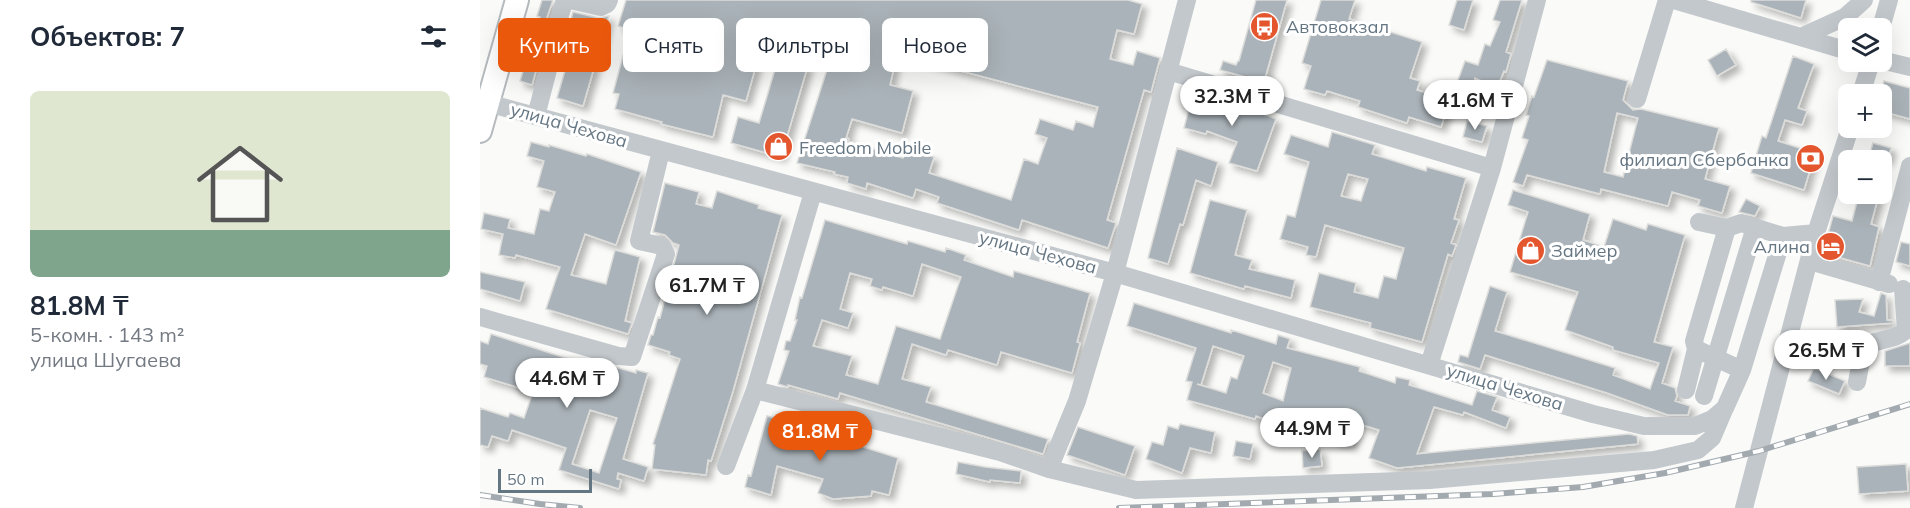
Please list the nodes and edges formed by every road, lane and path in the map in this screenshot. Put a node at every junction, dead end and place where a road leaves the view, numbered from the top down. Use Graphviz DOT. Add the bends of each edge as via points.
graph roads {
  1 [pos="517,0"];
  2 [pos="565,0"];
  3 [pos="570,0"];
  4 [pos="609,0"];
  5 [pos="1187,0"];
  6 [pos="1537,0"];
  7 [pos="1667,0"];
  8 [pos="1864,0"];
  9 [pos="1889,0"];
  10 [pos="1683,1"];
  11 [pos="1884,18"];
  12 [pos="1801,37"];
  13 [pos="1838,48"];
  14 [pos="1892,63"];
  15 [pos="1910,67"];
  16 [pos="1168,71"];
  17 [pos="1637,99"];
  18 [pos="484,102"];
  19 [pos="536,116"];
  20 [pos="480,131"];
  21 [pos="1847,138"];
  22 [pos="661,151"];
  23 [pos="1910,166"];
  24 [pos="1492,168"];
  25 [pos="813,192"];
  26 [pos="1699,222"];
  27 [pos="1755,227"];
  28 [pos="1727,228"];
  29 [pos="1816,233"];
  30 [pos="1783,236"];
  31 [pos="1810,261"];
  32 [pos="1115,273"];
  33 [pos="1879,282"];
  34 [pos="1907,290"];
  35 [pos="480,317"];
  36 [pos="1696,349"];
  37 [pos="1715,358"];
  38 [pos="1429,365"];
  39 [pos="1742,370"];
  40 [pos="1857,382"];
  41 [pos="755,390"];
  42 [pos="1686,390"];
  43 [pos="1704,396"];
  44 [pos="1725,408"];
  45 [pos="726,466"];
  46 [pos="1049,469"];
  47 [pos="1744,508"];
  1 -- 18 [label="main road"];
  2 -- 19 [label="street"];
  3 -- 4 [label="street" via="602,7"];
  5 -- 16 [label="street"];
  6 -- 24 [label="street"];
  7 -- 17 [label="street"];
  8 -- 12 [label="street" via="1845,17"];
  9 -- 11 [label="street"];
  10 -- 12 [label="street"];
  12 -- 13 [label="street"];
  14 -- 15 [label="street"];
  16 -- 24 [label="street"];
  16 -- 32 [label="street"];
  18 -- 19 [label="street, улица Чехова"];
  18 -- 20 [label="main road"];
  19 -- 22 [label="street, улица Чехова"];
  21 -- 29 [label="street"];
  22 -- 25 [label="street, улица Чехова"];
  22 -- 35 [label="street" via="639,241 662,246 666,254 632,357"];
  23 -- 33 [label="street"];
  24 -- 38 [label="street"];
  25 -- 32 [label="street, улица Чехова"];
  25 -- 41 [label="street"];
  26 -- 28 [label="street"];
  27 -- 28 [label="street" via="1741,223"];
  27 -- 30 [label="street"];
  27 -- 37 [label="street"];
  28 -- 36 [label="street" via="1694,341"];
  29 -- 30 [label="street"];
  29 -- 31 [label="street"];
  30 -- 39 [label="street"];
  31 -- 33 [label="street"];
  31 -- 47 [label="street"];
  32 -- 38 [label="street, улица Чехова"];
  32 -- 46 [label="street" via="1077,401"];
  33 -- 34 [label="street"];
  34 -- 40 [label="street" via="1906,330 1900,336 1865,348"];
  36 -- 37 [label="street"];
  36 -- 42 [label="street"];
  37 -- 39 [label="street"];
  37 -- 43 [label="street"];
  38 -- 44 [label="street, улица Чехова" via="1644,426 1695,426"];
  39 -- 44 [label="street"];
  41 -- 45 [label="street"];
  41 -- 46 [label="street" via="1000,452"];
  44 -- 46 [label="street" via="1713,438 1698,450 1654,460 1430,480 1136,490"];
}
